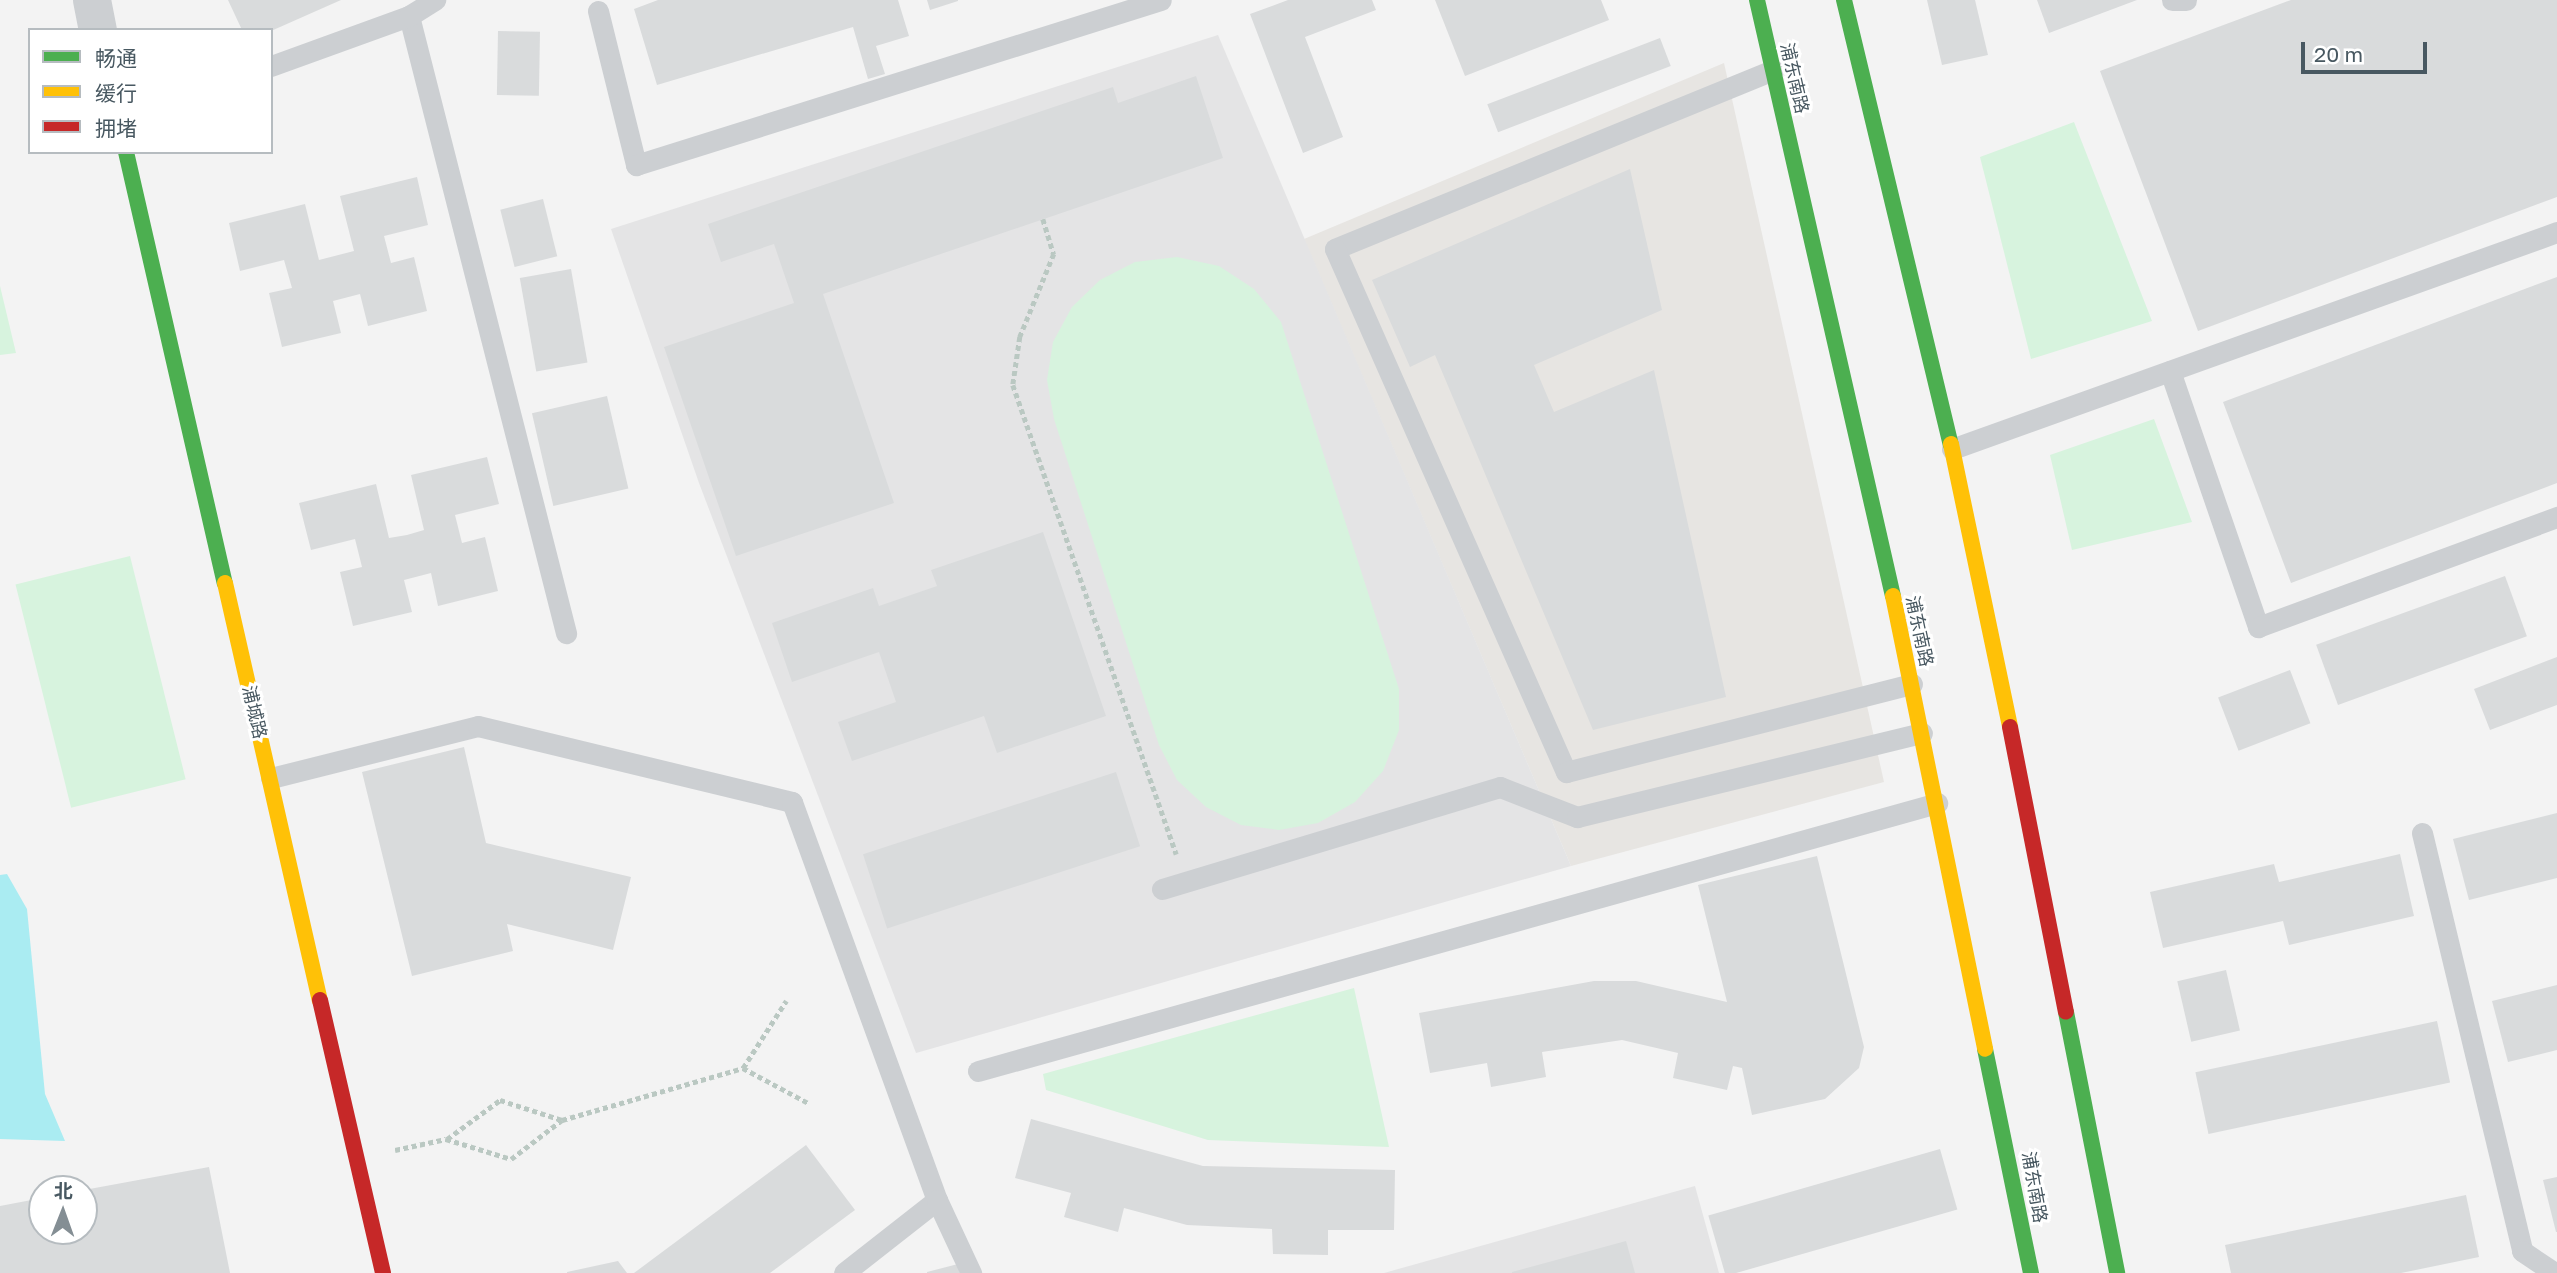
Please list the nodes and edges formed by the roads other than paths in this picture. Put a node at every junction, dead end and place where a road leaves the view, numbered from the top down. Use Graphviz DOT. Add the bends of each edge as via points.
graph roads {
  1 [pos="92,0"];
  2 [pos="435,0"];
  3 [pos="1161,0"];
  4 [pos="1757,0"];
  5 [pos="1844,0"];
  6 [pos="2172,0"];
  7 [pos="2186,0"];
  8 [pos="598,12"];
  9 [pos="409,16"];
  10 [pos="99,28"];
  11 [pos="273,65"];
  12 [pos="1773,70"];
  13 [pos="126,154"];
  14 [pos="2557,232"];
  15 [pos="2170,371"];
  16 [pos="1952,449"];
  17 [pos="2557,517"];
  18 [pos="566,633"];
  19 [pos="1912,684"];
  20 [pos="1922,733"];
  21 [pos="271,778"];
  22 [pos="1937,803"];
  23 [pos="2422,833"];
  24 [pos="1162,889"];
  25 [pos="978,1071"];
  26 [pos="937,1200"];
  27 [pos="383,1273"];
  28 [pos="844,1273"];
  29 [pos="971,1273"];
  30 [pos="2031,1273"];
  31 [pos="2118,1273"];
  32 [pos="2555,1273"];
  1 -- 10 [label="street"];
  2 -- 9 [label="lane"];
  3 -- 8 [label="lane" via="636,165"];
  4 -- 12 [label="main road, 浦东南路"];
  5 -- 16 [label="main road"];
  6 -- 7 [label="lane"];
  9 -- 11 [label="lane"];
  9 -- 18 [label="lane"];
  12 -- 19 [label="main road, 浦东南路"];
  12 -- 19 [label="lane" via="1335,249 1566,772"];
  13 -- 21 [label="main road, 浦城路"];
  14 -- 15 [label="lane"];
  15 -- 16 [label="lane"];
  15 -- 17 [label="lane" via="2258,627"];
  16 -- 31 [label="main road"];
  19 -- 20 [label="main road, 浦东南路"];
  20 -- 22 [label="main road, 浦东南路"];
  20 -- 24 [label="lane" via="1577,817 1500,787"];
  21 -- 26 [label="lane" via="478,726 792,802"];
  21 -- 27 [label="main road, 浦城路"];
  22 -- 25 [label="lane"];
  22 -- 30 [label="main road, 浦东南路"];
  23 -- 32 [label="lane" via="2522,1251"];
  26 -- 28 [label="lane"];
  26 -- 29 [label="lane"];
}
